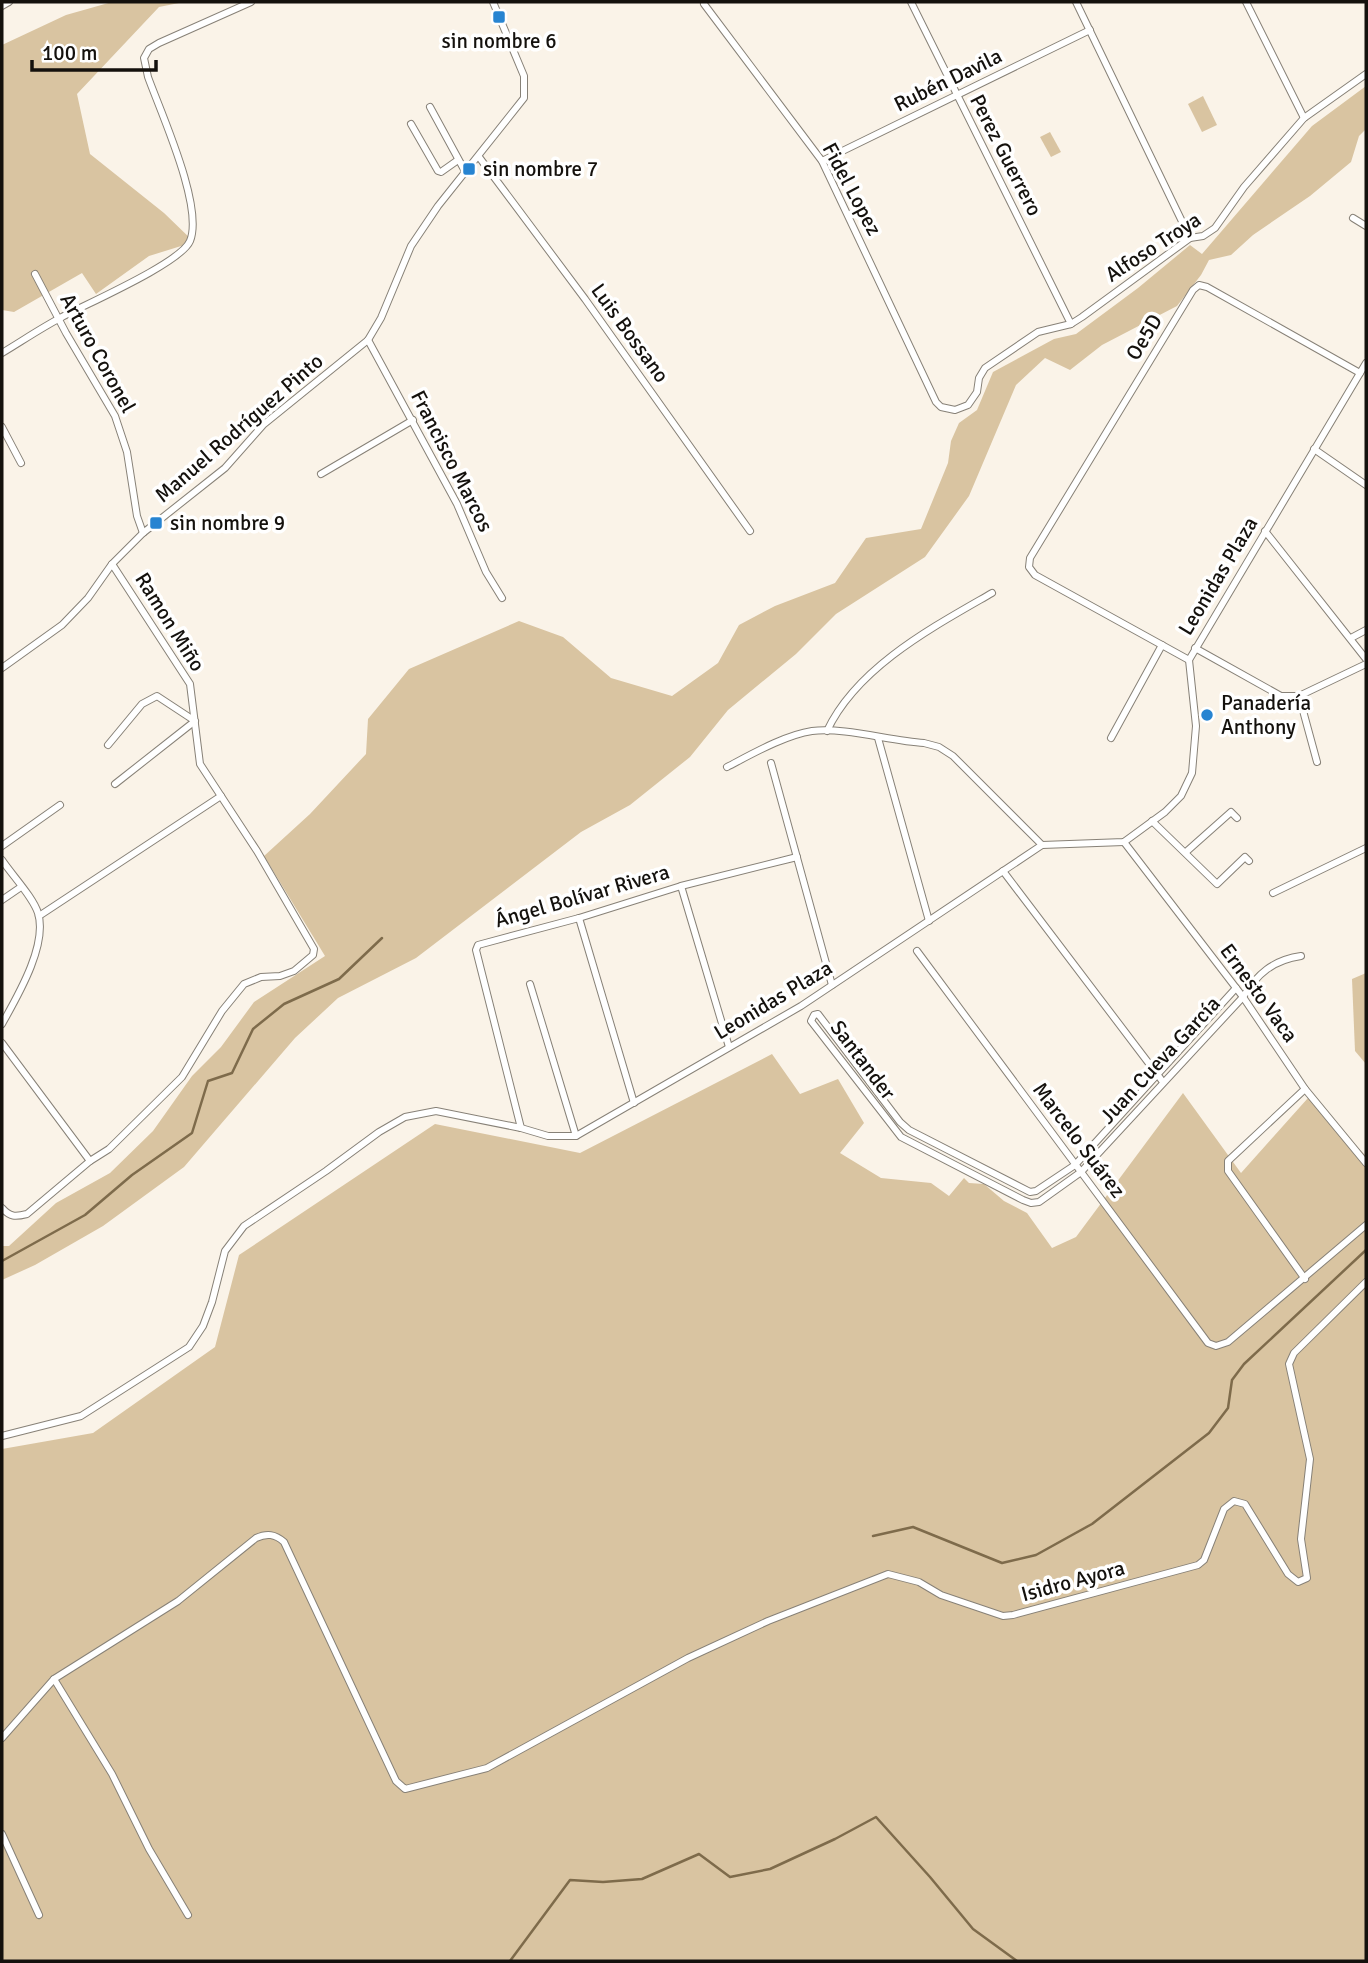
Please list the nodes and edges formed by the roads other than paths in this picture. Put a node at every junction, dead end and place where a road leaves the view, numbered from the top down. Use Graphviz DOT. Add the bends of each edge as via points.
graph roads {
  1 [pos="9,2"];
  2 [pos="251,2"];
  3 [pos="493,2"];
  4 [pos="911,2"];
  5 [pos="1076,2"];
  6 [pos="1246,2"];
  7 [pos="704,4"];
  8 [pos="2,6"];
  9 [pos="1090,30"];
  10 [pos="1366,74"];
  11 [pos="957,95"];
  12 [pos="430,107"];
  13 [pos="1304,118"];
  14 [pos="411,124"];
  15 [pos="479,157"];
  16 [pos="458,160"];
  17 [pos="822,161"];
  18 [pos="466,173"];
  19 [pos="1353,218"];
  20 [pos="1366,226"];
  21 [pos="1191,238"];
  22 [pos="35,274"];
  23 [pos="58,319"];
  24 [pos="1071,324"];
  25 [pos="368,340"];
  26 [pos="2,353"];
  27 [pos="1366,363"];
  28 [pos="1360,373"];
  29 [pos="941,407"];
  30 [pos="413,420"];
  31 [pos="2,427"];
  32 [pos="1314,449"];
  33 [pos="21,463"];
  34 [pos="321,474"];
  35 [pos="1366,485"];
  36 [pos="750,531"];
  37 [pos="1265,531"];
  38 [pos="143,533"];
  39 [pos="112,564"];
  40 [pos="992,593"];
  41 [pos="502,598"];
  42 [pos="1366,630"];
  43 [pos="1351,638"];
  44 [pos="1162,645"];
  45 [pos="1195,648"];
  46 [pos="1189,660"];
  47 [pos="1366,662"];
  48 [pos="2,668"];
  49 [pos="1299,696"];
  50 [pos="195,721"];
  51 [pos="827,731"];
  52 [pos="878,738"];
  53 [pos="1111,738"];
  54 [pos="108,745"];
  55 [pos="1317,762"];
  56 [pos="771,763"];
  57 [pos="727,766"];
  58 [pos="116,783"];
  59 [pos="221,796"];
  60 [pos="60,804"];
  61 [pos="1237,818"];
  62 [pos="1152,821"];
  63 [pos="1124,842"];
  64 [pos="1042,845"];
  65 [pos="2,846"];
  66 [pos="1366,848"];
  67 [pos="1186,852"];
  68 [pos="797,857"];
  69 [pos="2,860"];
  70 [pos="1249,861"];
  71 [pos="1003,871"];
  72 [pos="681,886"];
  73 [pos="21,887"];
  74 [pos="1273,893"];
  75 [pos="2,900"];
  76 [pos="39,916"];
  77 [pos="579,918"];
  78 [pos="929,921"];
  79 [pos="918,951"];
  80 [pos="1300,957"];
  81 [pos="530,984"];
  82 [pos="832,985"];
  83 [pos="1236,988"];
  84 [pos="1243,997"];
  85 [pos="2,1024"];
  86 [pos="2,1043"];
  87 [pos="729,1047"];
  88 [pos="1156,1073"];
  89 [pos="1163,1082"];
  90 [pos="1306,1088"];
  91 [pos="634,1103"];
  92 [pos="521,1128"];
  93 [pos="576,1136"];
  94 [pos="90,1161"];
  95 [pos="1366,1163"];
  96 [pos="1075,1165"];
  97 [pos="1081,1172"];
  98 [pos="1036,1191"];
  99 [pos="1038,1202"];
  100 [pos="2,1208"];
  101 [pos="1366,1226"];
  102 [pos="1305,1279"];
  103 [pos="1366,1282"];
  104 [pos="2,1436"];
  105 [pos="54,1679"];
  106 [pos="2,1738"];
  107 [pos="2,1834"];
  108 [pos="39,1915"];
  109 [pos="188,1915"];
  1 -- 8 [label="street"];
  2 -- 23 [label="street" via="159,43 144,58 192,200 190,241 183,252"];
  3 -- 15 [label="street, Manuel Rodríguez Pinto" via="524,76 525,91 520,105"];
  4 -- 11 [label="street, Perez Guerrero"];
  5 -- 9 [label="street"];
  6 -- 13 [label="street"];
  7 -- 17 [label="street, Fidel Lopez"];
  9 -- 11 [label="street, Rubén Davila"];
  9 -- 21 [label="street"];
  10 -- 13 [label="street, Alfoso Troya"];
  11 -- 17 [label="street, Rubén Davila"];
  11 -- 24 [label="street, Perez Guerrero"];
  12 -- 16 [label="street"];
  13 -- 21 [label="street, Alfoso Troya" via="1215,228"];
  14 -- 16 [label="street" via="438,171"];
  15 -- 18 [label="street, Manuel Rodríguez Pinto"];
  15 -- 36 [label="street, Luis Bossano"];
  16 -- 18 [label="street"];
  17 -- 29 [label="street, Fidel Lopez"];
  18 -- 25 [label="street, Manuel Rodríguez Pinto" via="411,246"];
  19 -- 20 [label="street"];
  21 -- 24 [label="street, Alfoso Troya"];
  22 -- 23 [label="street, Arturo Coronel"];
  23 -- 26 [label="street"];
  23 -- 38 [label="street, Arturo Coronel" via="119,424"];
  24 -- 29 [label="street, Alfoso Troya" via="1038,332 985,368 968,405 954,410"];
  25 -- 30 [label="street, Francisco Marcos"];
  25 -- 38 [label="street, Manuel Rodríguez Pinto" via="263,425 225,468"];
  27 -- 28 [label="street, Leonidas Plaza"];
  28 -- 32 [label="street, Leonidas Plaza"];
  28 -- 44 [label="street, Oe5D" via="1207,287 1199,285 1193,290 1030,558 1029,567 1035,575"];
  30 -- 34 [label="street"];
  30 -- 41 [label="street, Francisco Marcos"];
  31 -- 33 [label="street"];
  32 -- 35 [label="street"];
  32 -- 37 [label="street, Leonidas Plaza"];
  37 -- 43 [label="street"];
  37 -- 45 [label="street, Leonidas Plaza"];
  38 -- 39 [label="street, Manuel Rodríguez Pinto"];
  39 -- 48 [label="street, Manuel Rodríguez Pinto" via="62,625"];
  39 -- 50 [label="street, Ramon Miño" via="190,684"];
  40 -- 51 [label="street" via="922,634 881,665 835,714"];
  42 -- 43 [label="street"];
  43 -- 47 [label="street"];
  44 -- 46 [label="street"];
  44 -- 53 [label="street"];
  45 -- 46 [label="street, Leonidas Plaza"];
  45 -- 49 [label="street" via="1281,696"];
  46 -- 62 [label="street, Leonidas Plaza" via="1196,726 1192,773 1181,796"];
  47 -- 49 [label="street"];
  49 -- 55 [label="street"];
  50 -- 54 [label="street" via="157,696 142,704"];
  50 -- 58 [label="street"];
  50 -- 59 [label="street, Ramon Miño" via="200,764"];
  51 -- 52 [label="street"];
  51 -- 57 [label="street" via="809,732"];
  52 -- 64 [label="street" via="924,743 953,756"];
  52 -- 78 [label="street"];
  56 -- 68 [label="street"];
  59 -- 76 [label="street"];
  59 -- 94 [label="street, Ramon Miño" via="314,949 313,955 294,971 244,984 182,1077 109,1149"];
  60 -- 65 [label="street"];
  61 -- 67 [label="street" via="1231,812"];
  62 -- 63 [label="street, Leonidas Plaza"];
  62 -- 67 [label="street"];
  63 -- 64 [label="street"];
  63 -- 83 [label="street, Ernesto Vaca"];
  64 -- 71 [label="street, Leonidas Plaza"];
  66 -- 74 [label="street"];
  67 -- 70 [label="street" via="1217,884 1245,857"];
  68 -- 72 [label="street, Ángel Bolívar Rivera"];
  68 -- 82 [label="street"];
  69 -- 73 [label="street"];
  71 -- 78 [label="street, Leonidas Plaza"];
  71 -- 88 [label="street"];
  72 -- 77 [label="street, Ángel Bolívar Rivera"];
  72 -- 87 [label="street"];
  73 -- 75 [label="street"];
  73 -- 76 [label="street"];
  76 -- 85 [label="street" via="36,954"];
  77 -- 91 [label="street"];
  77 -- 92 [label="street, Ángel Bolívar Rivera" via="477,947"];
  78 -- 82 [label="street, Leonidas Plaza"];
  79 -- 96 [label="street, Marcelo Suárez"];
  80 -- 84 [label="street, Juan Cueva García" via="1270,965"];
  81 -- 93 [label="street"];
  82 -- 87 [label="street, Leonidas Plaza"];
  83 -- 84 [label="street, Ernesto Vaca"];
  83 -- 88 [label="street, Juan Cueva García"];
  84 -- 89 [label="street, Juan Cueva García"];
  84 -- 90 [label="street, Ernesto Vaca"];
  86 -- 94 [label="street"];
  87 -- 91 [label="street, Leonidas Plaza"];
  88 -- 89 [label="street"];
  88 -- 96 [label="street, Juan Cueva García"];
  89 -- 97 [label="street, Juan Cueva García"];
  90 -- 95 [label="street, Ernesto Vaca"];
  90 -- 102 [label="street" via="1228,1161 1228,1171"];
  91 -- 93 [label="street, Leonidas Plaza"];
  92 -- 93 [label="street" via="548,1136"];
  92 -- 104 [label="street" via="436,1111 405,1117 379,1132 244,1226 225,1251 212,1302 189,1347 81,1416"];
  94 -- 100 [label="street" via="27,1214 15,1217"];
  96 -- 97 [label="street, Marcelo Suárez"];
  96 -- 98 [label="street, Juan Cueva García"];
  97 -- 99 [label="street, Juan Cueva García"];
  97 -- 102 [label="street, Marcelo Suárez" via="1208,1343 1228,1342"];
  98 -- 99 [label="street, Santander" via="1025,1191 909,1130 818,1014 814,1015 811,1021 901,1137 1023,1200"];
  101 -- 102 [label="street"];
  103 -- 105 [label="street, Isidro Ayora" via="1294,1353 1289,1364 1310,1459 1301,1539 1307,1578 1298,1582 1288,1574 1245,1504 1234,1501 1224,1509 1198,1565 1013,1615 1003,1616 888,1574 688,1658 487,1768 405,1788 396,1782 284,1542 274,1535 256,1538 178,1601"];
  105 -- 106 [label="street"];
  105 -- 109 [label="street" via="112,1774"];
  107 -- 108 [label="street"];
}
